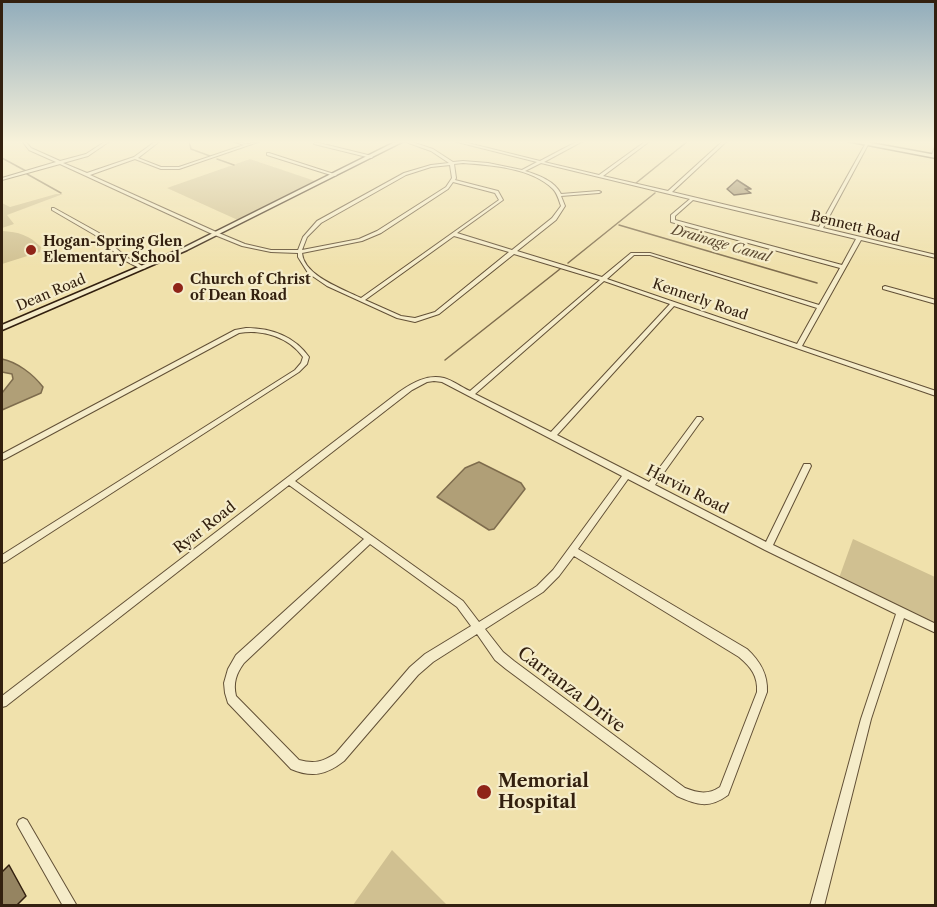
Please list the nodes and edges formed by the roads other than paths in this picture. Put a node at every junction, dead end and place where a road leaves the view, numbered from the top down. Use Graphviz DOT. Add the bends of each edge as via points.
graph roads {
  1 [pos="104,183"];
  2 [pos="318,183"];
  3 [pos="389,183"];
  4 [pos="449,183"];
  5 [pos="465,183"];
  6 [pos="550,183"];
  7 [pos="630,183"];
  8 [pos="680,183"];
  9 [pos="845,183"];
  10 [pos="599,192"];
  11 [pos="669,193"];
  12 [pos="561,195"];
  13 [pos="692,199"];
  14 [pos="54,209"];
  15 [pos="820,229"];
  16 [pos="217,234"];
  17 [pos="454,234"];
  18 [pos="860,239"];
  19 [pos="299,252"];
  20 [pos="513,252"];
  21 [pos="936,257"];
  22 [pos="843,267"];
  23 [pos="143,268"];
  24 [pos="602,279"];
  25 [pos="885,288"];
  26 [pos="361,300"];
  27 [pos="936,302"];
  28 [pos="674,304"];
  29 [pos="821,307"];
  30 [pos="2,328"];
  31 [pos="798,347"];
  32 [pos="427,379"];
  33 [pos="470,394"];
  34 [pos="936,394"];
  35 [pos="699,419"];
  36 [pos="552,436"];
  37 [pos="2,457"];
  38 [pos="807,466"];
  39 [pos="627,475"];
  40 [pos="289,481"];
  41 [pos="650,487"];
  42 [pos="370,539"];
  43 [pos="768,547"];
  44 [pos="572,550"];
  45 [pos="2,559"];
  46 [pos="902,612"];
  47 [pos="479,627"];
  48 [pos="936,629"];
  49 [pos="2,702"];
  50 [pos="23,824"];
  51 [pos="71,906"];
  52 [pos="817,906"];
  1 -- 16 [label="street"];
  2 -- 16 [label="main road, Dean Road"];
  3 -- 19 [label="street" via="326,218 309,231"];
  4 -- 19 [label="street" via="440,194 373,235 340,246"];
  5 -- 17 [label="street" via="492,190 501,196 500,202"];
  6 -- 12 [label="street"];
  7 -- 11 [label="street, Bennett Road"];
  8 -- 11 [label="street"];
  9 -- 15 [label="street"];
  10 -- 12 [label="street"];
  11 -- 13 [label="street, Bennett Road"];
  12 -- 20 [label="street" via="559,214"];
  13 -- 15 [label="street, Bennett Road"];
  13 -- 22 [label="street" via="673,216 673,221"];
  14 -- 23 [label="street"];
  15 -- 18 [label="street, Bennett Road"];
  16 -- 19 [label="street" via="251,247"];
  16 -- 23 [label="main road, Dean Road"];
  17 -- 20 [label="street, Kennerly Road"];
  17 -- 26 [label="street"];
  18 -- 21 [label="street, Bennett Road"];
  18 -- 22 [label="street"];
  19 -- 26 [label="street" via="316,278"];
  20 -- 24 [label="street, Kennerly Road"];
  20 -- 26 [label="street" via="437,313 416,320"];
  22 -- 29 [label="street"];
  23 -- 30 [label="main road, Dean Road"];
  24 -- 28 [label="street, Kennerly Road"];
  24 -- 29 [label="street" via="629,256 650,254"];
  24 -- 33 [label="street"];
  25 -- 27 [label="street"];
  28 -- 31 [label="street, Kennerly Road"];
  28 -- 36 [label="street"];
  29 -- 31 [label="street"];
  31 -- 34 [label="street, Kennerly Road"];
  32 -- 33 [label="street, Harvin Road" via="442,380"];
  32 -- 40 [label="street, Ryar Road"];
  33 -- 36 [label="street, Harvin Road"];
  35 -- 41 [label="street"];
  36 -- 39 [label="street, Harvin Road"];
  37 -- 45 [label="street" via="231,333 257,328 302,350 306,357 297,371"];
  38 -- 43 [label="street"];
  39 -- 41 [label="street, Harvin Road"];
  39 -- 44 [label="street"];
  40 -- 42 [label="street, Carranza Drive"];
  40 -- 49 [label="street, Ryar Road"];
  41 -- 43 [label="street, Harvin Road"];
  42 -- 47 [label="street, Carranza Drive" via="460,604"];
  42 -- 47 [label="street" via="240,659 230,678 228,689 232,699 295,765 318,770 340,757 414,671"];
  43 -- 46 [label="street, Harvin Road"];
  44 -- 47 [label="street" via="540,589"];
  44 -- 47 [label="street, Carranza Drive" via="743,653 759,671 762,692 724,791 704,800 681,792 510,665"];
  46 -- 48 [label="street, Harvin Road"];
  46 -- 52 [label="street" via="866,719"];
  50 -- 51 [label="street"];
}
